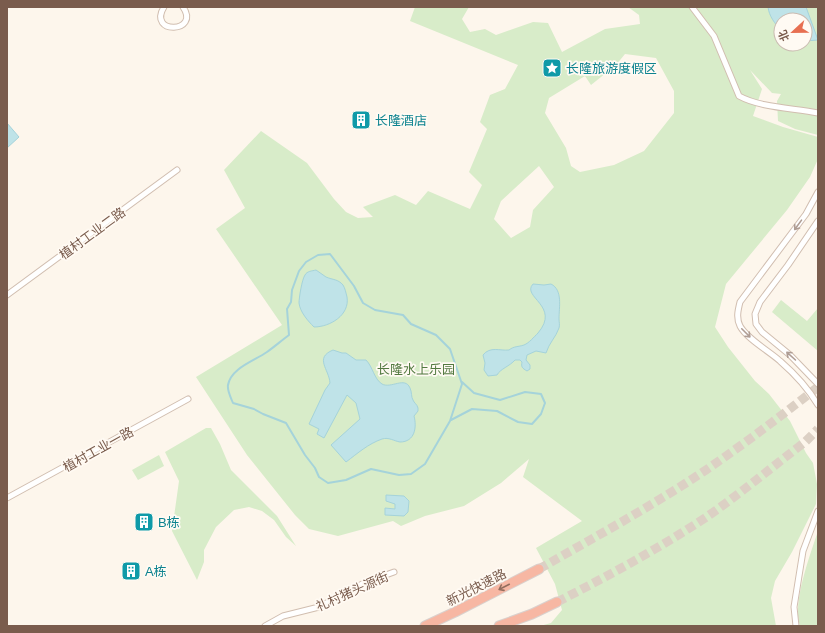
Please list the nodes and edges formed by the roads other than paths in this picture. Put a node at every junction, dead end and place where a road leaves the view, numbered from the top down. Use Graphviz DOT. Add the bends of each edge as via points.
graph roads {
  1 [pos="183,7"];
  2 [pos="692,7"];
  3 [pos="161,8"];
  4 [pos="818,112"];
  5 [pos="177,170"];
  6 [pos="818,192"];
  7 [pos="818,221"];
  8 [pos="7,295"];
  9 [pos="818,384"];
  10 [pos="188,399"];
  11 [pos="818,405"];
  12 [pos="7,498"];
  13 [pos="818,510"];
  14 [pos="539,569"];
  15 [pos="394,572"];
  16 [pos="557,602"];
  17 [pos="265,626"];
  18 [pos="425,626"];
  19 [pos="499,626"];
  20 [pos="796,626"];
  1 -- 3 [label="street" via="187,14 186,19 178,28 166,26 161,19"];
  2 -- 4 [label="street" via="714,36 739,96 762,104"];
  5 -- 8 [label="street, 植村工业二路"];
  6 -- 11 [label="street, one-way" via="806,214 740,302 738,311 738,320 746,334 797,377"];
  9 -- 7 [label="street, one-way" via="790,355 762,332 756,324 755,314 760,302"];
  10 -- 12 [label="street, 植村工业一路"];
  13 -- 20 [label="street" via="803,551 794,607"];
  14 -- 18 [label="highway, 新光快速路, one-way"];
  15 -- 17 [label="street, 礼村猪头源街" via="364,583 319,607 283,616"];
  16 -- 19 [label="highway"];
}
